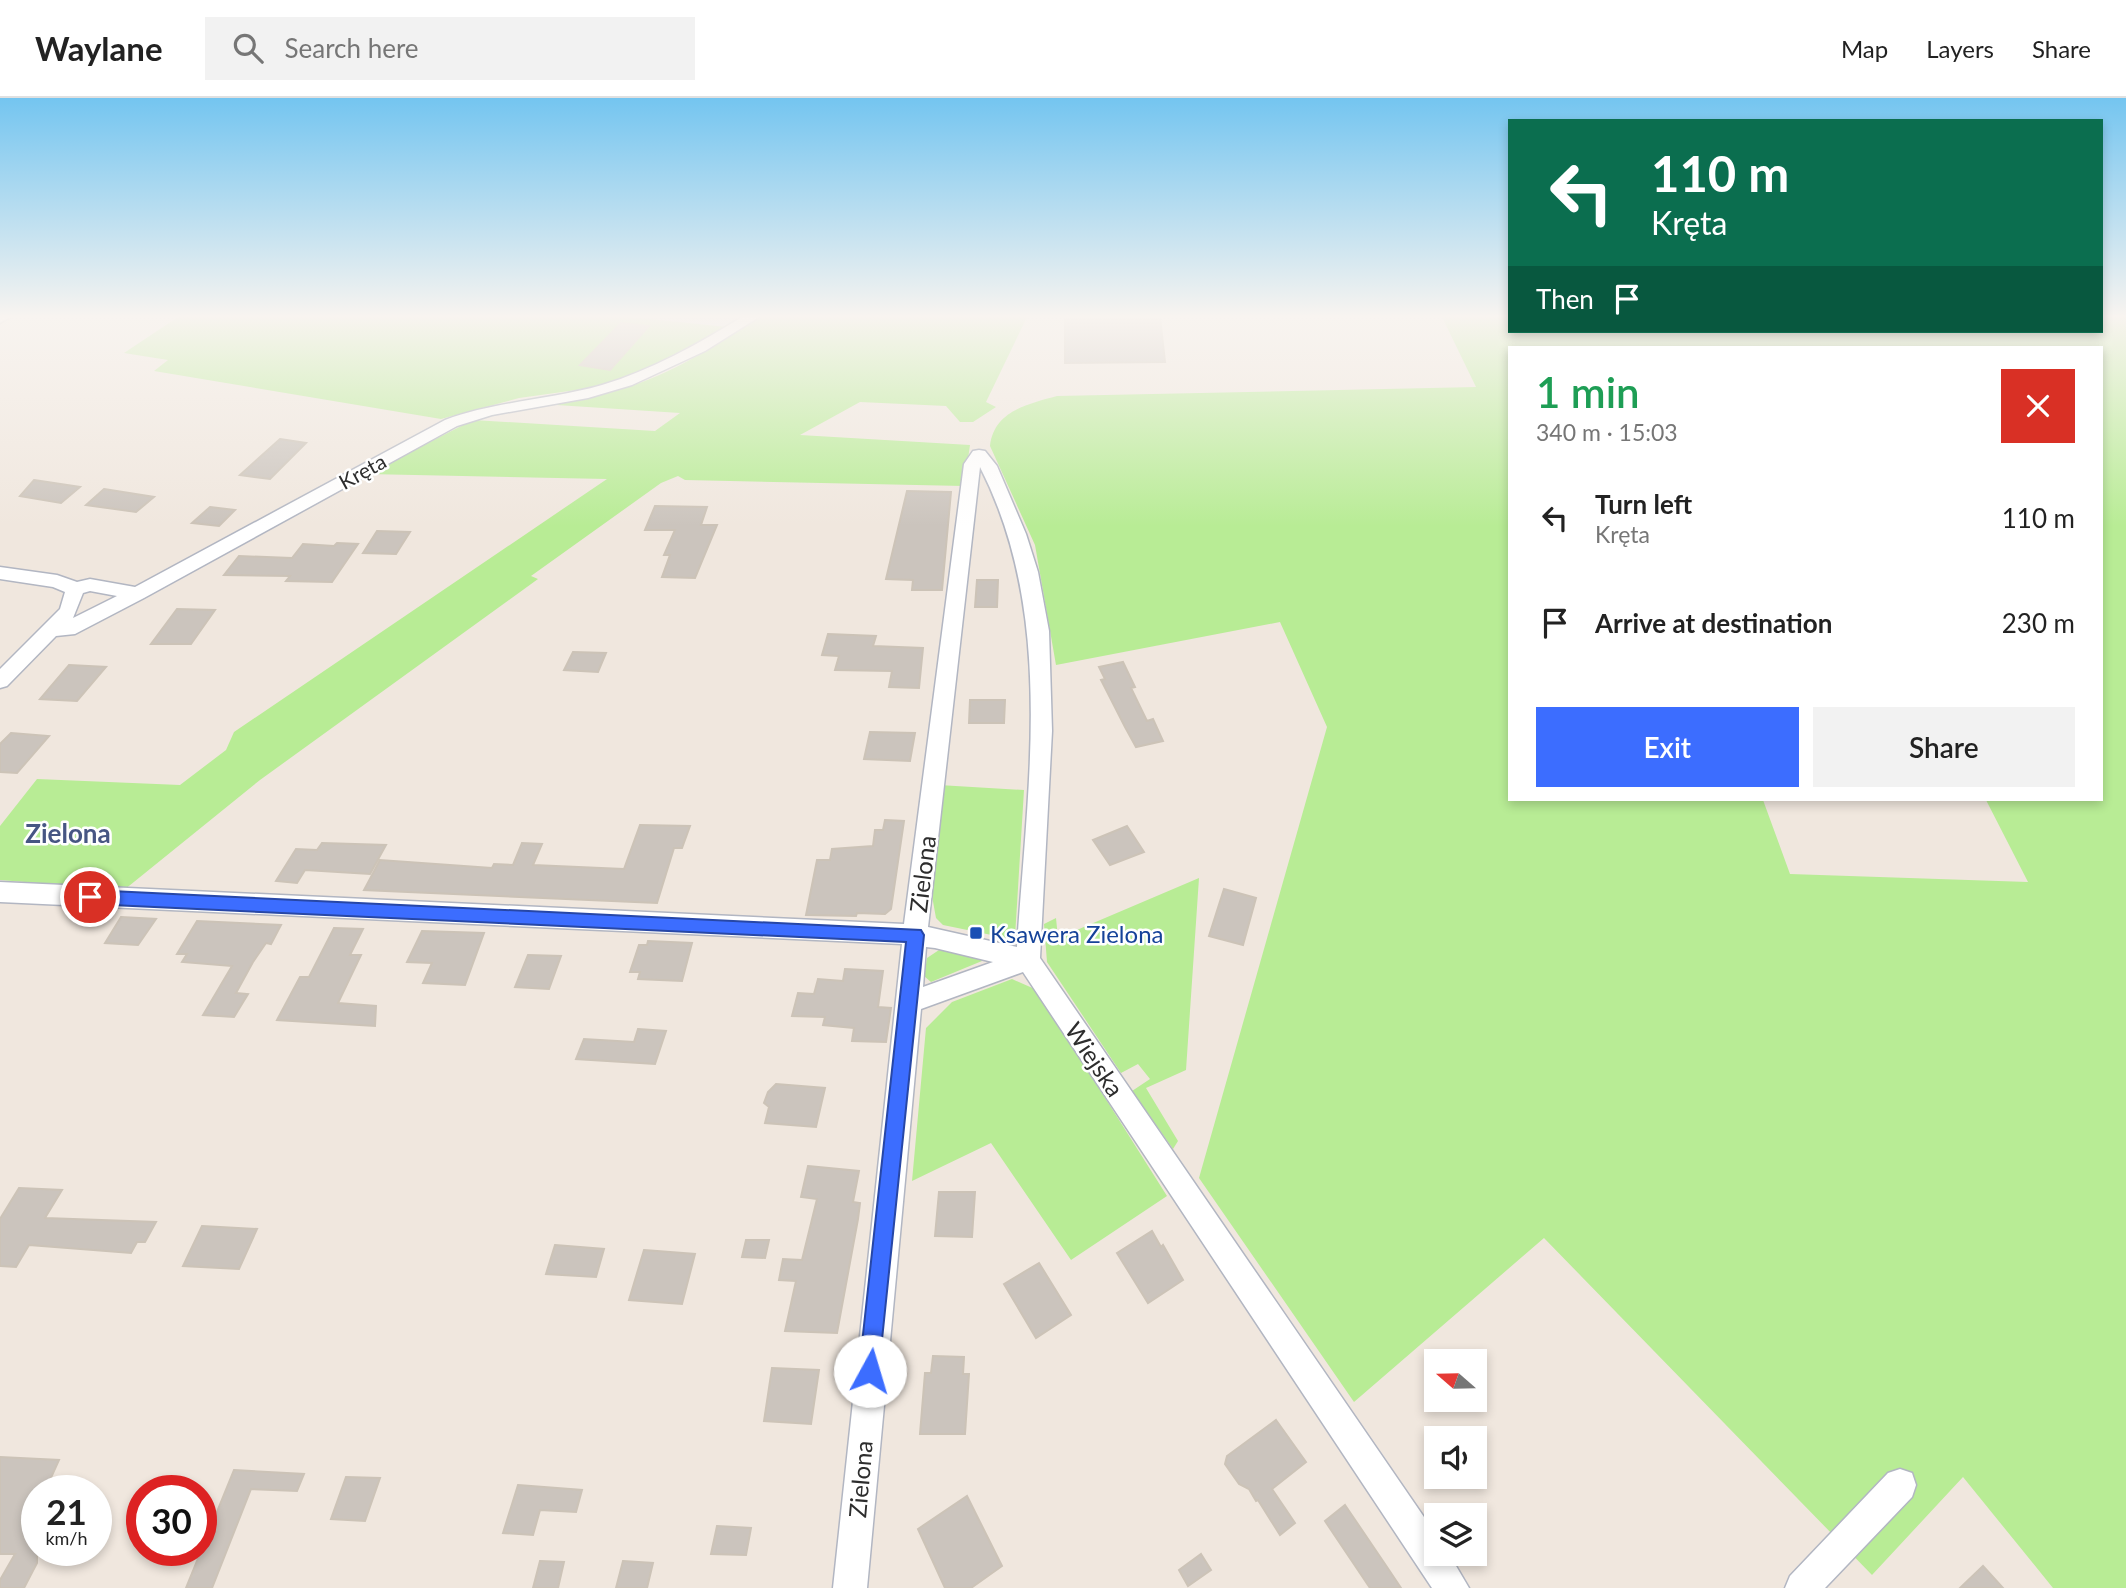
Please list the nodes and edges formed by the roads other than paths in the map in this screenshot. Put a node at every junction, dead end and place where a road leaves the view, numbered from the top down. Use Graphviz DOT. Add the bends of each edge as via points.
graph roads {
  1 [pos="610,387"];
  2 [pos="0,573"];
  3 [pos="75,589"];
  4 [pos="138,594"];
  5 [pos="52,629"];
  6 [pos="0,681"];
  7 [pos="0,892"];
  8 [pos="915,935"];
  9 [pos="1028,960"];
  10 [pos="908,997"];
  11 [pos="1900,1485"];
  12 [pos="850,1588"];
  13 [pos="1452,1588"];
  14 [pos="1802,1588"];
  1 -- 4 [label="street, Kręta" via="475,413 451,423"];
  2 -- 3 [label="street" via="57,581"];
  3 -- 4 [label="street" via="90,585"];
  3 -- 5 [label="street" via="69,611"];
  4 -- 5 [label="street, Kręta" via="68,629"];
  5 -- 6 [label="street"];
  7 -- 8 [label="street"];
  8 -- 9 [label="street"];
  8 -- 9 [label="street, Zielona" via="972,464 979,455 989,466 1017,534 1039,631 1041,732"];
  8 -- 10 [label="street, Zielona"];
  9 -- 10 [label="street" via="923,998"];
  9 -- 13 [label="street, Wiejska"];
  10 -- 12 [label="street, Zielona"];
  11 -- 14 [label="street"];
}
